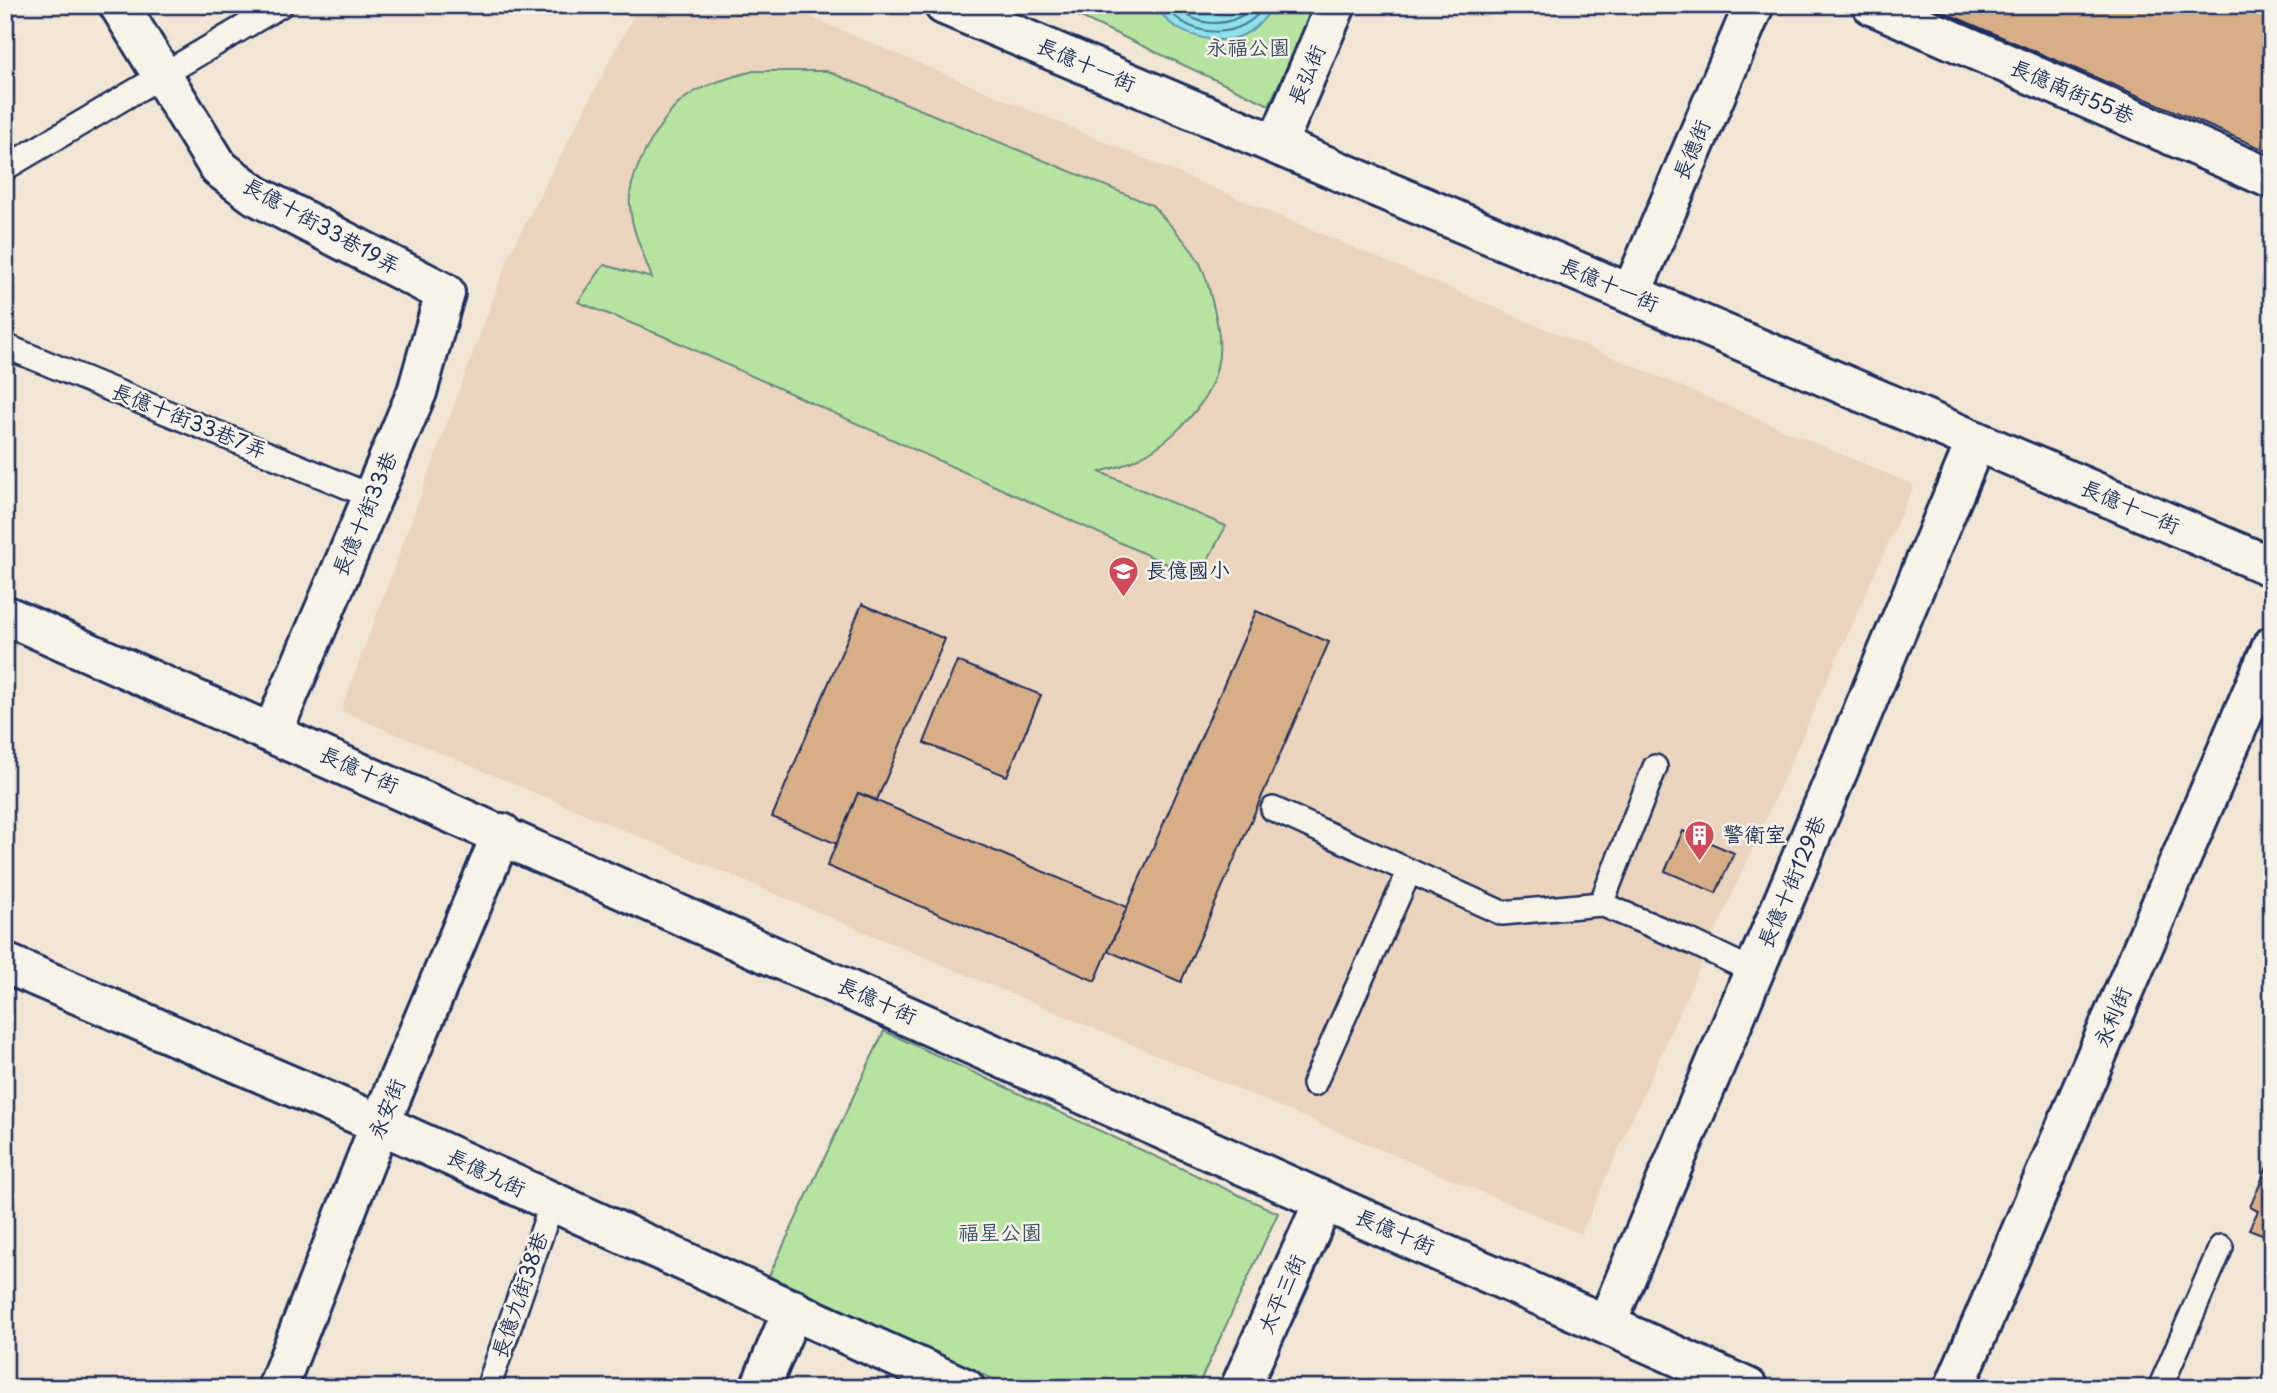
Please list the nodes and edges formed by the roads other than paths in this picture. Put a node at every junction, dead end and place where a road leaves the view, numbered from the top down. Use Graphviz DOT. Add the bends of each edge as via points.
graph roads {
  1 [pos="119,5"];
  2 [pos="281,5"];
  3 [pos="944,5"];
  4 [pos="1336,5"];
  5 [pos="1754,5"];
  6 [pos="1872,5"];
  7 [pos="162,77"];
  8 [pos="1277,144"];
  9 [pos="5,168"];
  10 [pos="2272,179"];
  11 [pos="445,293"];
  12 [pos="1631,294"];
  13 [pos="5,346"];
  14 [pos="1976,441"];
  15 [pos="373,497"];
  16 [pos="2272,567"];
  17 [pos="5,615"];
  18 [pos="2272,646"];
  19 [pos="273,732"];
  20 [pos="1655,767"];
  21 [pos="1273,809"];
  22 [pos="502,833"];
  23 [pos="1409,872"];
  24 [pos="1601,904"];
  25 [pos="5,963"];
  26 [pos="1755,972"];
  27 [pos="1314,1084"];
  28 [pos="380,1124"];
  29 [pos="1324,1201"];
  30 [pos="552,1203"];
  31 [pos="2221,1247"];
  32 [pos="793,1309"];
  33 [pos="1607,1323"];
  34 [pos="277,1388"];
  35 [pos="488,1388"];
  36 [pos="760,1388"];
  37 [pos="965,1388"];
  38 [pos="1240,1388"];
  39 [pos="1748,1388"];
  40 [pos="1954,1388"];
  41 [pos="2160,1388"];
  1 -- 7 [label="street, 長億十街33巷19弄"];
  2 -- 7 [label="lane"];
  3 -- 8 [label="street, 長億十一街"];
  4 -- 8 [label="street, 長弘街"];
  5 -- 12 [label="street, 長德街"];
  6 -- 10 [label="street, 長億南街55巷"];
  7 -- 9 [label="lane"];
  7 -- 11 [label="street, 長億十街33巷19弄" via="219,168 255,195"];
  8 -- 12 [label="street, 長億十一街"];
  11 -- 15 [label="street, 長億十街33巷" via="417,392"];
  12 -- 14 [label="street, 長億十一街"];
  13 -- 15 [label="lane, 長億十街33巷7弄"];
  14 -- 16 [label="street, 長億十一街"];
  14 -- 26 [label="street, 長億十街129巷"];
  15 -- 19 [label="street, 長億十街33巷"];
  17 -- 19 [label="street, 長億十街"];
  18 -- 40 [label="street, 永利街"];
  19 -- 22 [label="street, 長億十街"];
  20 -- 24 [label="lane"];
  21 -- 23 [label="lane"];
  22 -- 28 [label="street, 永安街"];
  22 -- 29 [label="street, 長億十街"];
  23 -- 24 [label="lane" via="1502,912"];
  23 -- 27 [label="lane"];
  24 -- 26 [label="lane"];
  25 -- 28 [label="street, 長億九街"];
  26 -- 33 [label="street, 長億十街129巷"];
  28 -- 30 [label="street, 長億九街"];
  28 -- 34 [label="street, 永安街"];
  29 -- 33 [label="street, 長億十街"];
  29 -- 38 [label="street, 太平三街"];
  30 -- 32 [label="street, 長億九街"];
  30 -- 35 [label="lane, 長億九街38巷"];
  31 -- 41 [label="lane"];
  32 -- 36 [label="street"];
  32 -- 37 [label="street, 長億九街"];
  33 -- 39 [label="street, 長億十街"];
}
